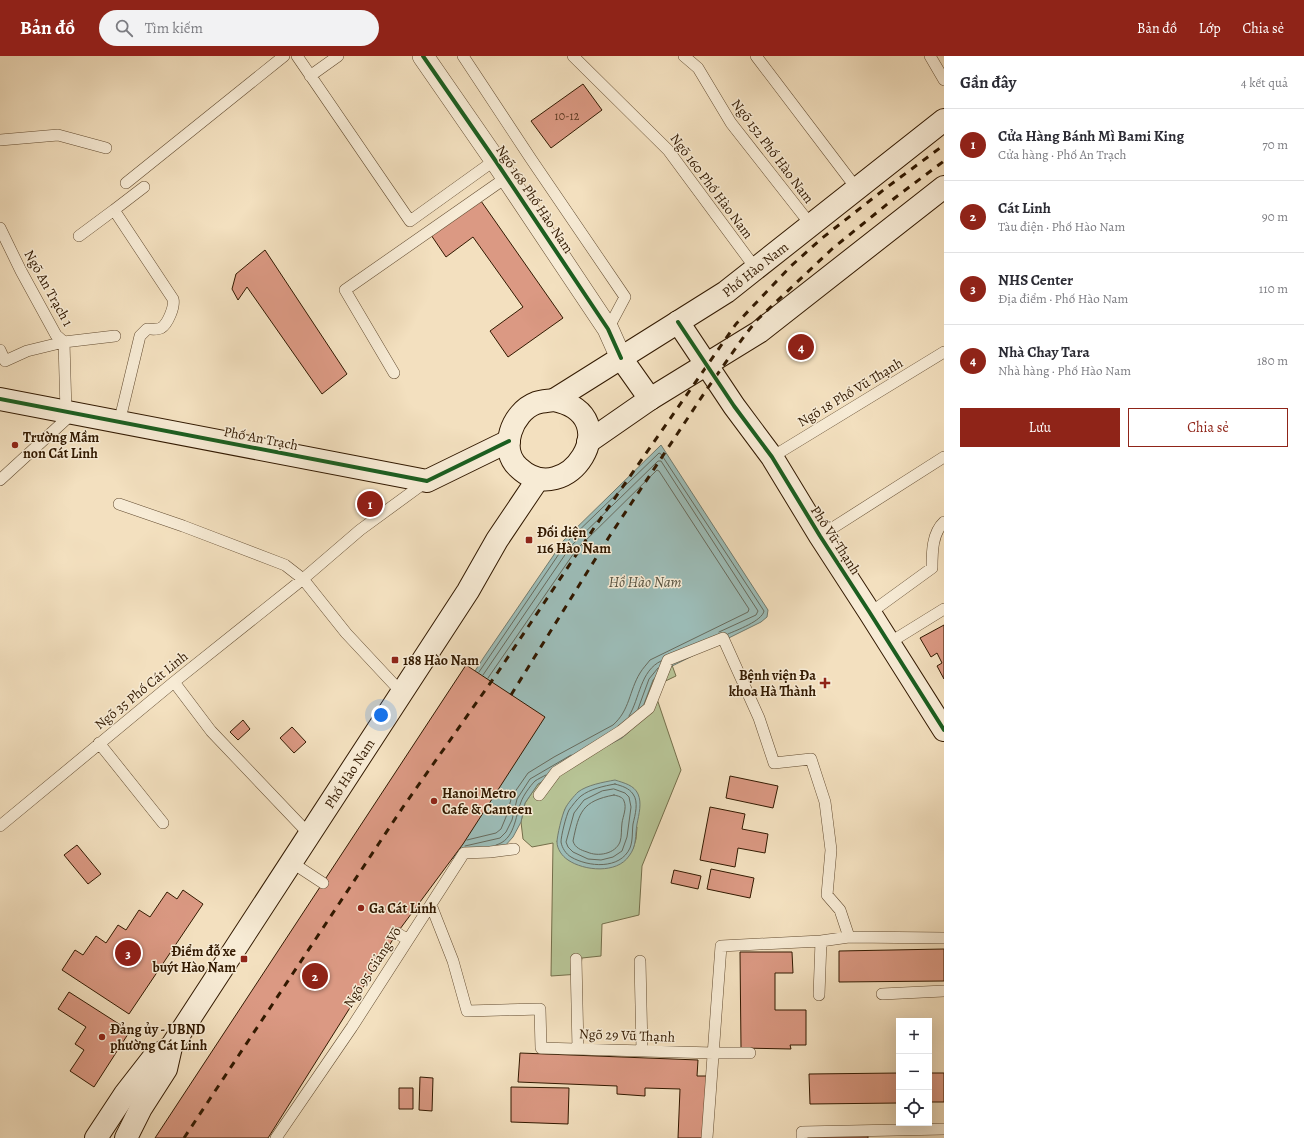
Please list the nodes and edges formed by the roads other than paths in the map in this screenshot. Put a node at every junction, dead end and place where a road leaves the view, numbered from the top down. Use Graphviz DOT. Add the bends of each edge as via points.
graph roads {
  1 [pos="284,56"];
  2 [pos="297,56"];
  3 [pos="338,56"];
  4 [pos="423,56"];
  5 [pos="463,56"];
  6 [pos="573,56"];
  7 [pos="684,56"];
  8 [pos="756,56"];
  9 [pos="930,56"];
  10 [pos="310,76"];
  11 [pos="944,80"];
  12 [pos="944,120"];
  13 [pos="0,140"];
  14 [pos="106,148"];
  15 [pos="496,160"];
  16 [pos="507,177"];
  17 [pos="126,183"];
  18 [pos="144,188"];
  19 [pos="944,188"];
  20 [pos="857,189"];
  21 [pos="114,210"];
  22 [pos="811,225"];
  23 [pos="0,228"];
  24 [pos="80,236"];
  25 [pos="756,269"];
  26 [pos="678,322"];
  27 [pos="608,329"];
  28 [pos="115,336"];
  29 [pos="64,342"];
  30 [pos="0,350"];
  31 [pos="944,352"];
  32 [pos="621,358"];
  33 [pos="706,364"];
  34 [pos="394,373"];
  35 [pos="0,399"];
  36 [pos="650,399"];
  37 [pos="554,400"];
  38 [pos="69,413"];
  39 [pos="119,422"];
  40 [pos="509,441"];
  41 [pos="588,442"];
  42 [pos="772,457"];
  43 [pos="944,457"];
  44 [pos="538,479"];
  45 [pos="0,480"];
  46 [pos="427,481"];
  47 [pos="119,504"];
  48 [pos="944,522"];
  49 [pos="820,536"];
  50 [pos="303,579"];
  51 [pos="944,609"];
  52 [pos="870,613"];
  53 [pos="888,643"];
  54 [pos="174,682"];
  55 [pos="402,693"];
  56 [pos="944,730"];
  57 [pos="100,743"];
  58 [pos="539,795"];
  59 [pos="163,823"];
  60 [pos="0,826"];
  61 [pos="309,834"];
  62 [pos="514,849"];
  63 [pos="291,862"];
  64 [pos="323,883"];
  65 [pos="431,906"];
  66 [pos="397,933"];
  67 [pos="849,937"];
  68 [pos="944,938"];
  69 [pos="408,940"];
  70 [pos="821,941"];
  71 [pos="576,959"];
  72 [pos="640,961"];
  73 [pos="944,991"];
  74 [pos="882,994"];
  75 [pos="818,995"];
  76 [pos="171,1047"];
  77 [pos="578,1049"];
  78 [pos="642,1050"];
  79 [pos="713,1053"];
  80 [pos="750,1053"];
  81 [pos="944,1129"];
  82 [pos="802,1135"];
  83 [pos="96,1138"];
  84 [pos="126,1138"];
  85 [pos="276,1138"];
  86 [pos="708,1138"];
  1 -- 17 [label="lane"];
  2 -- 10 [label="lane"];
  3 -- 10 [label="lane"];
  4 -- 15 [label="street, Ngõ 168 Phố Hào Nam"];
  5 -- 27 [label="lane, Ngõ 168 Phố Hào Nam" via="530,159 626,297"];
  6 -- 25 [label="lane, Ngõ 160 Phố Hào Nam" via="668,150"];
  7 -- 22 [label="lane, Ngõ 152 Phố Hào Nam" via="698,68 731,123"];
  8 -- 20 [label="lane"];
  9 -- 11 [label="lane"];
  10 -- 15 [label="lane" via="410,221"];
  12 -- 20 [label="main road, Phố Hào Nam"];
  13 -- 14 [label="lane" via="58,135"];
  15 -- 16 [label="street, Ngõ 168 Phố Hào Nam"];
  16 -- 27 [label="street, Ngõ 168 Phố Hào Nam"];
  16 -- 34 [label="lane" via="345,290"];
  18 -- 21 [label="lane"];
  19 -- 33 [label="main road" via="758,332"];
  20 -- 22 [label="main road, Phố Hào Nam"];
  21 -- 24 [label="lane"];
  21 -- 39 [label="lane" via="174,303 162,328 147,329 140,336"];
  22 -- 25 [label="main road, Phố Hào Nam"];
  23 -- 29 [label="lane, Ngõ An Trạch 1" via="56,335"];
  25 -- 26 [label="main road, Phố Hào Nam" via="726,292"];
  26 -- 32 [label="main road, Phố Hào Nam"];
  26 -- 33 [label="main road, Phố Vũ Thạnh"];
  27 -- 32 [label="street, Ngõ 168 Phố Hào Nam"];
  28 -- 29 [label="lane"];
  29 -- 30 [label="lane" via="27,351 5,360"];
  29 -- 38 [label="lane, Ngõ An Trạch 1"];
  31 -- 42 [label="lane, Ngõ 18 Phố Vũ Thạnh"];
  32 -- 36 [label="main road"];
  32 -- 37 [label="main road, Phố Hào Nam"];
  33 -- 36 [label="main road"];
  33 -- 42 [label="main road, Phố Vũ Thạnh"];
  35 -- 38 [label="main road, Phố An Trạch"];
  36 -- 41 [label="main road"];
  37 -- 40 [label="main road, Phố Hào Nam" via="536,403 526,409 511,430"];
  37 -- 41 [label="main road" via="564,402 584,417 588,426"];
  38 -- 39 [label="main road, Phố An Trạch"];
  38 -- 45 [label="lane"];
  39 -- 46 [label="main road, Phố An Trạch"];
  40 -- 44 [label="main road" via="511,457 516,466 528,476"];
  40 -- 46 [label="main road"];
  41 -- 44 [label="main road" via="585,455 574,468 553,478"];
  42 -- 49 [label="main road, Phố Vũ Thạnh"];
  43 -- 49 [label="lane"];
  44 -- 55 [label="main road, Phố Hào Nam"];
  46 -- 50 [label="lane, Ngõ 35 Phố Cát Linh" via="360,530"];
  47 -- 50 [label="lane" via="284,565"];
  48 -- 52 [label="lane" via="939,526 932,550 932,568"];
  49 -- 52 [label="main road, Phố Vũ Thạnh"];
  50 -- 54 [label="lane, Ngõ 35 Phố Cát Linh"];
  50 -- 55 [label="lane" via="346,634"];
  51 -- 53 [label="lane"];
  52 -- 53 [label="main road, Phố Vũ Thạnh"];
  53 -- 56 [label="main road, Phố Vũ Thạnh"];
  54 -- 57 [label="lane, Ngõ 35 Phố Cát Linh"];
  54 -- 61 [label="lane" via="211,732"];
  55 -- 61 [label="main road, Phố Hào Nam"];
  57 -- 59 [label="lane"];
  57 -- 60 [label="lane, Ngõ 35 Phố Cát Linh"];
  58 -- 67 [label="lane" via="556,772 622,731 649,708 668,660 723,638 759,718 774,763 811,759 825,802 831,850 826,895 840,910"];
  61 -- 63 [label="main road, Phố Hào Nam"];
  62 -- 65 [label="lane, Ngõ 95 Giảng Võ" via="464,853"];
  63 -- 64 [label="lane"];
  63 -- 76 [label="main road, Phố Hào Nam"];
  65 -- 69 [label="lane, Ngõ 95 Giảng Võ"];
  65 -- 77 [label="lane, Ngõ 29 Vũ Thạnh" via="453,961 467,1011 540,1010 541,1048"];
  66 -- 69 [label="lane"];
  67 -- 68 [label="lane"];
  67 -- 70 [label="lane"];
  69 -- 85 [label="lane, Ngõ 95 Giảng Võ"];
  70 -- 75 [label="lane"];
  70 -- 79 [label="lane" via="721,946"];
  71 -- 77 [label="lane"];
  72 -- 78 [label="lane"];
  73 -- 74 [label="lane"];
  76 -- 83 [label="main road, Phố Hào Nam" via="153,1058"];
  76 -- 84 [label="main road, Phố Hào Nam" via="166,1069 141,1108"];
  77 -- 78 [label="lane, Ngõ 29 Vũ Thạnh"];
  78 -- 79 [label="lane, Ngõ 29 Vũ Thạnh"];
  79 -- 80 [label="lane, Ngõ 29 Vũ Thạnh"];
  79 -- 86 [label="lane"];
  81 -- 82 [label="lane"];
}
